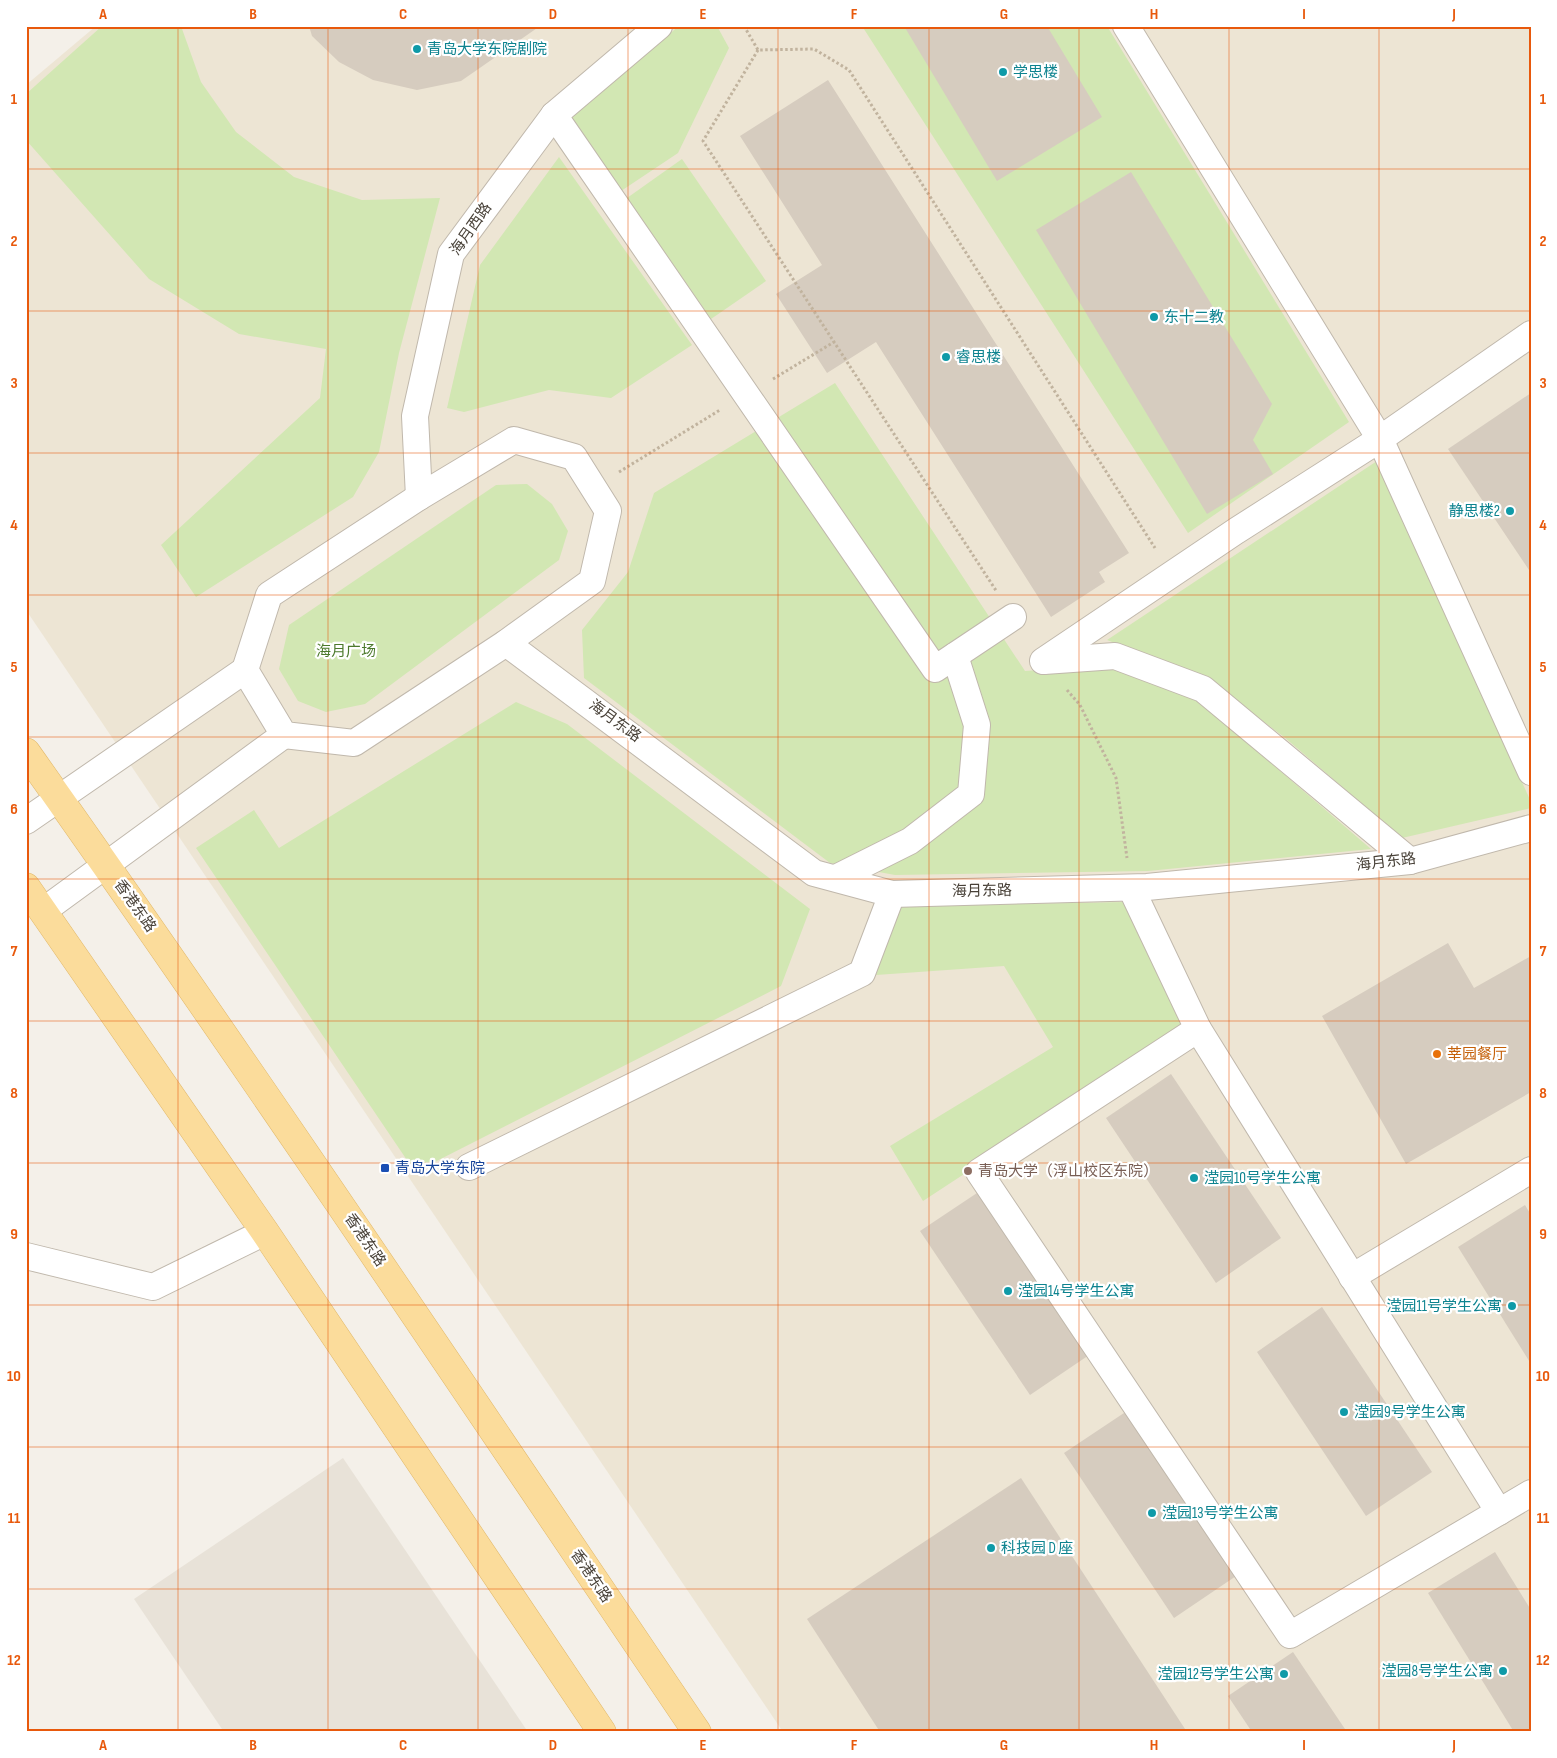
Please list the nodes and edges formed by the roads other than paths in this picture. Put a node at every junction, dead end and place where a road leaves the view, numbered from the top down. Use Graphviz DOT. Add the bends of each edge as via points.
graph roads {
  1 [pos="659,26"];
  2 [pos="1126,26"];
  3 [pos="554,115"];
  4 [pos="1531,334"];
  5 [pos="1380,439"];
  6 [pos="419,497"];
  7 [pos="1013,616"];
  8 [pos="506,643"];
  9 [pos="955,656"];
  10 [pos="245,670"];
  11 [pos="284,735"];
  12 [pos="26,752"];
  13 [pos="1531,772"];
  14 [pos="59,798"];
  15 [pos="26,821"];
  16 [pos="1531,828"];
  17 [pos="1410,861"];
  18 [pos="107,865"];
  19 [pos="836,878"];
  20 [pos="26,887"];
  21 [pos="1131,888"];
  22 [pos="892,894"];
  23 [pos="43,911"];
  24 [pos="1198,1029"];
  25 [pos="469,1168"];
  26 [pos="1531,1170"];
  27 [pos="265,1232"];
  28 [pos="38,1258"];
  29 [pos="1352,1277"];
  30 [pos="1531,1494"];
  31 [pos="1499,1512"];
  32 [pos="602,1732"];
  33 [pos="697,1732"];
  1 -- 3 [label="street, 海月西路"];
  2 -- 5 [label="street"];
  3 -- 6 [label="street, 海月西路" via="451,254 415,416"];
  3 -- 9 [label="street" via="935,669"];
  4 -- 5 [label="street"];
  5 -- 13 [label="street"];
  5 -- 17 [label="street" via="1043,661 1115,656 1203,689"];
  6 -- 8 [label="street" via="514,440 574,457 608,510 592,581"];
  6 -- 10 [label="street" via="268,595"];
  7 -- 9 [label="street"];
  8 -- 11 [label="street" via="354,743"];
  8 -- 19 [label="street, 海月东路" via="814,873"];
  9 -- 19 [label="street" via="977,725 971,794 910,841"];
  10 -- 11 [label="street"];
  10 -- 14 [label="street"];
  11 -- 18 [label="street"];
  12 -- 14 [label="main road, 香港东路"];
  14 -- 15 [label="street"];
  14 -- 18 [label="main road, 香港东路"];
  16 -- 17 [label="street, 海月东路"];
  17 -- 21 [label="street, 海月东路"];
  18 -- 23 [label="street"];
  18 -- 33 [label="main road, 香港东路" via="338,1200"];
  19 -- 22 [label="street, 海月东路"];
  20 -- 23 [label="main road"];
  21 -- 22 [label="street, 海月东路"];
  21 -- 24 [label="street"];
  22 -- 25 [label="street" via="862,973"];
  23 -- 27 [label="main road"];
  24 -- 29 [label="street"];
  24 -- 31 [label="street" via="979,1172 1290,1635"];
  26 -- 29 [label="street"];
  27 -- 28 [label="street" via="152,1287"];
  27 -- 32 [label="main road"];
  29 -- 31 [label="street"];
  30 -- 31 [label="street"];
}
